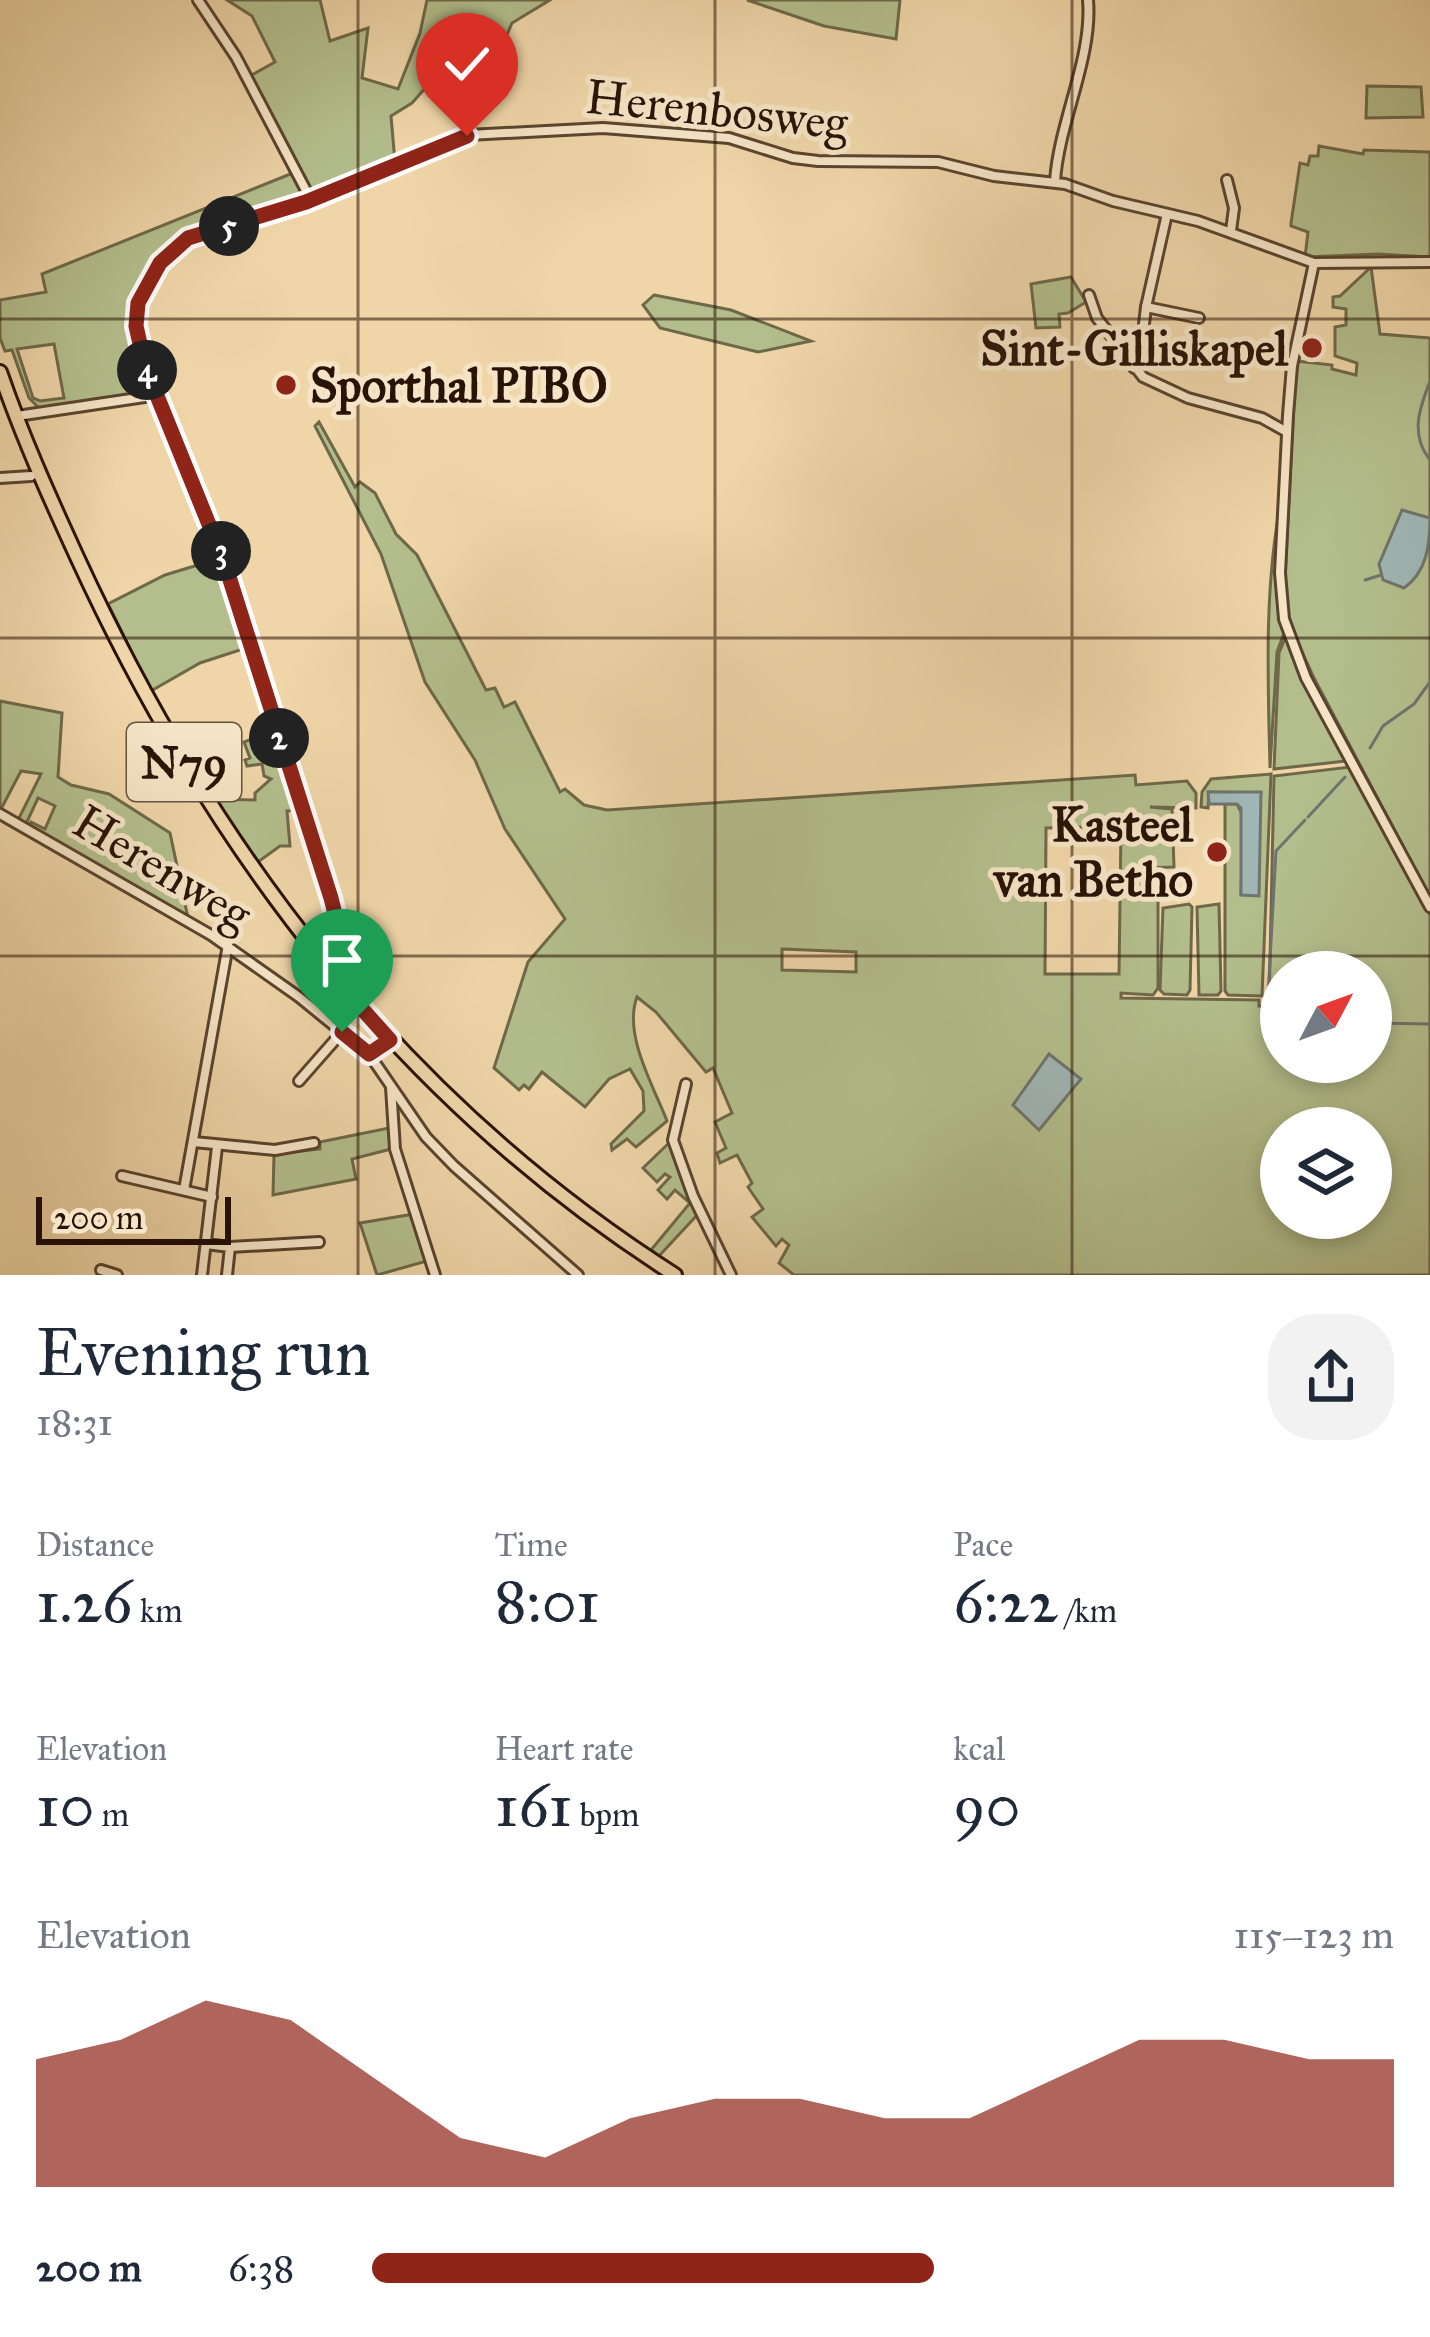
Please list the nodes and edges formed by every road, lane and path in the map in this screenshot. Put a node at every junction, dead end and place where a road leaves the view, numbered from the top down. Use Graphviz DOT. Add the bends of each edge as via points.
graph roads {
  1 [pos="198,0"];
  2 [pos="1088,0"];
  3 [pos="1227,180"];
  4 [pos="1055,181"];
  5 [pos="311,200"];
  6 [pos="1167,214"];
  7 [pos="1231,231"];
  8 [pos="1430,262"];
  9 [pos="1314,263"];
  10 [pos="1089,295"];
  11 [pos="1146,307"];
  12 [pos="1199,319"];
  13 [pos="0,359"];
  14 [pos="1135,368"];
  15 [pos="0,372"];
  16 [pos="158,395"];
  17 [pos="19,416"];
  18 [pos="1287,432"];
  19 [pos="31,476"];
  20 [pos="0,478"];
  21 [pos="0,814"];
  22 [pos="1430,907"];
  23 [pos="228,946"];
  24 [pos="347,992"];
  25 [pos="342,1032"];
  26 [pos="390,1040"];
  27 [pos="369,1054"];
  28 [pos="299,1081"];
  29 [pos="686,1084"];
  30 [pos="392,1086"];
  31 [pos="194,1142"];
  32 [pos="314,1143"];
  33 [pos="217,1147"];
  34 [pos="122,1176"];
  35 [pos="184,1190"];
  36 [pos="212,1197"];
  37 [pos="319,1242"];
  38 [pos="206,1244"];
  39 [pos="230,1246"];
  40 [pos="101,1270"];
  41 [pos="118,1275"];
  42 [pos="202,1275"];
  43 [pos="227,1275"];
  44 [pos="435,1275"];
  45 [pos="578,1275"];
  46 [pos="675,1275"];
  47 [pos="731,1275"];
  1 -- 5 [label="street"];
  2 -- 4 [label="street"];
  3 -- 7 [label="street"];
  4 -- 5 [label="street, Herenbosweg" via="918,160 793,158 706,136 542,129 455,139"];
  4 -- 6 [label="street, Herenbosweg"];
  5 -- 16 [label="street, Herenbosweg" via="188,238 160,263 138,303 136,326"];
  6 -- 7 [label="street, Herenbosweg"];
  6 -- 11 [label="street"];
  7 -- 9 [label="street, Herenbosweg"];
  8 -- 9 [label="street"];
  9 -- 18 [label="street"];
  10 -- 14 [label="street" via="1096,318"];
  11 -- 12 [label="street"];
  11 -- 14 [label="street"];
  13 -- 17 [label="main road, N79"];
  14 -- 18 [label="street" via="1168,390"];
  15 -- 17 [label="main road, N79"];
  16 -- 17 [label="street"];
  16 -- 24 [label="street, Herenbosweg" via="220,548 315,845 353,985"];
  17 -- 24 [label="main road, N79" via="126,658 190,772"];
  18 -- 22 [label="street" via="1284,619 1306,678"];
  19 -- 20 [label="street"];
  21 -- 23 [label="street, Herenweg"];
  23 -- 25 [label="street, Herenweg"];
  23 -- 31 [label="street"];
  24 -- 26 [label="main road, N79"];
  25 -- 27 [label="street, Herenweg"];
  25 -- 28 [label="street"];
  26 -- 27 [label="street"];
  26 -- 46 [label="main road, N79" via="532,1174"];
  27 -- 30 [label="street, Herenweg"];
  29 -- 47 [label="street" via="673,1140"];
  30 -- 44 [label="street" via="395,1149"];
  30 -- 45 [label="street, Herenweg" via="454,1166"];
  31 -- 33 [label="street"];
  31 -- 35 [label="street"];
  32 -- 33 [label="street"];
  33 -- 36 [label="street"];
  34 -- 35 [label="street"];
  35 -- 36 [label="street"];
  36 -- 38 [label="street"];
  37 -- 39 [label="street"];
  38 -- 39 [label="street"];
  38 -- 42 [label="street"];
  39 -- 43 [label="street"];
  40 -- 41 [label="street"];
}
